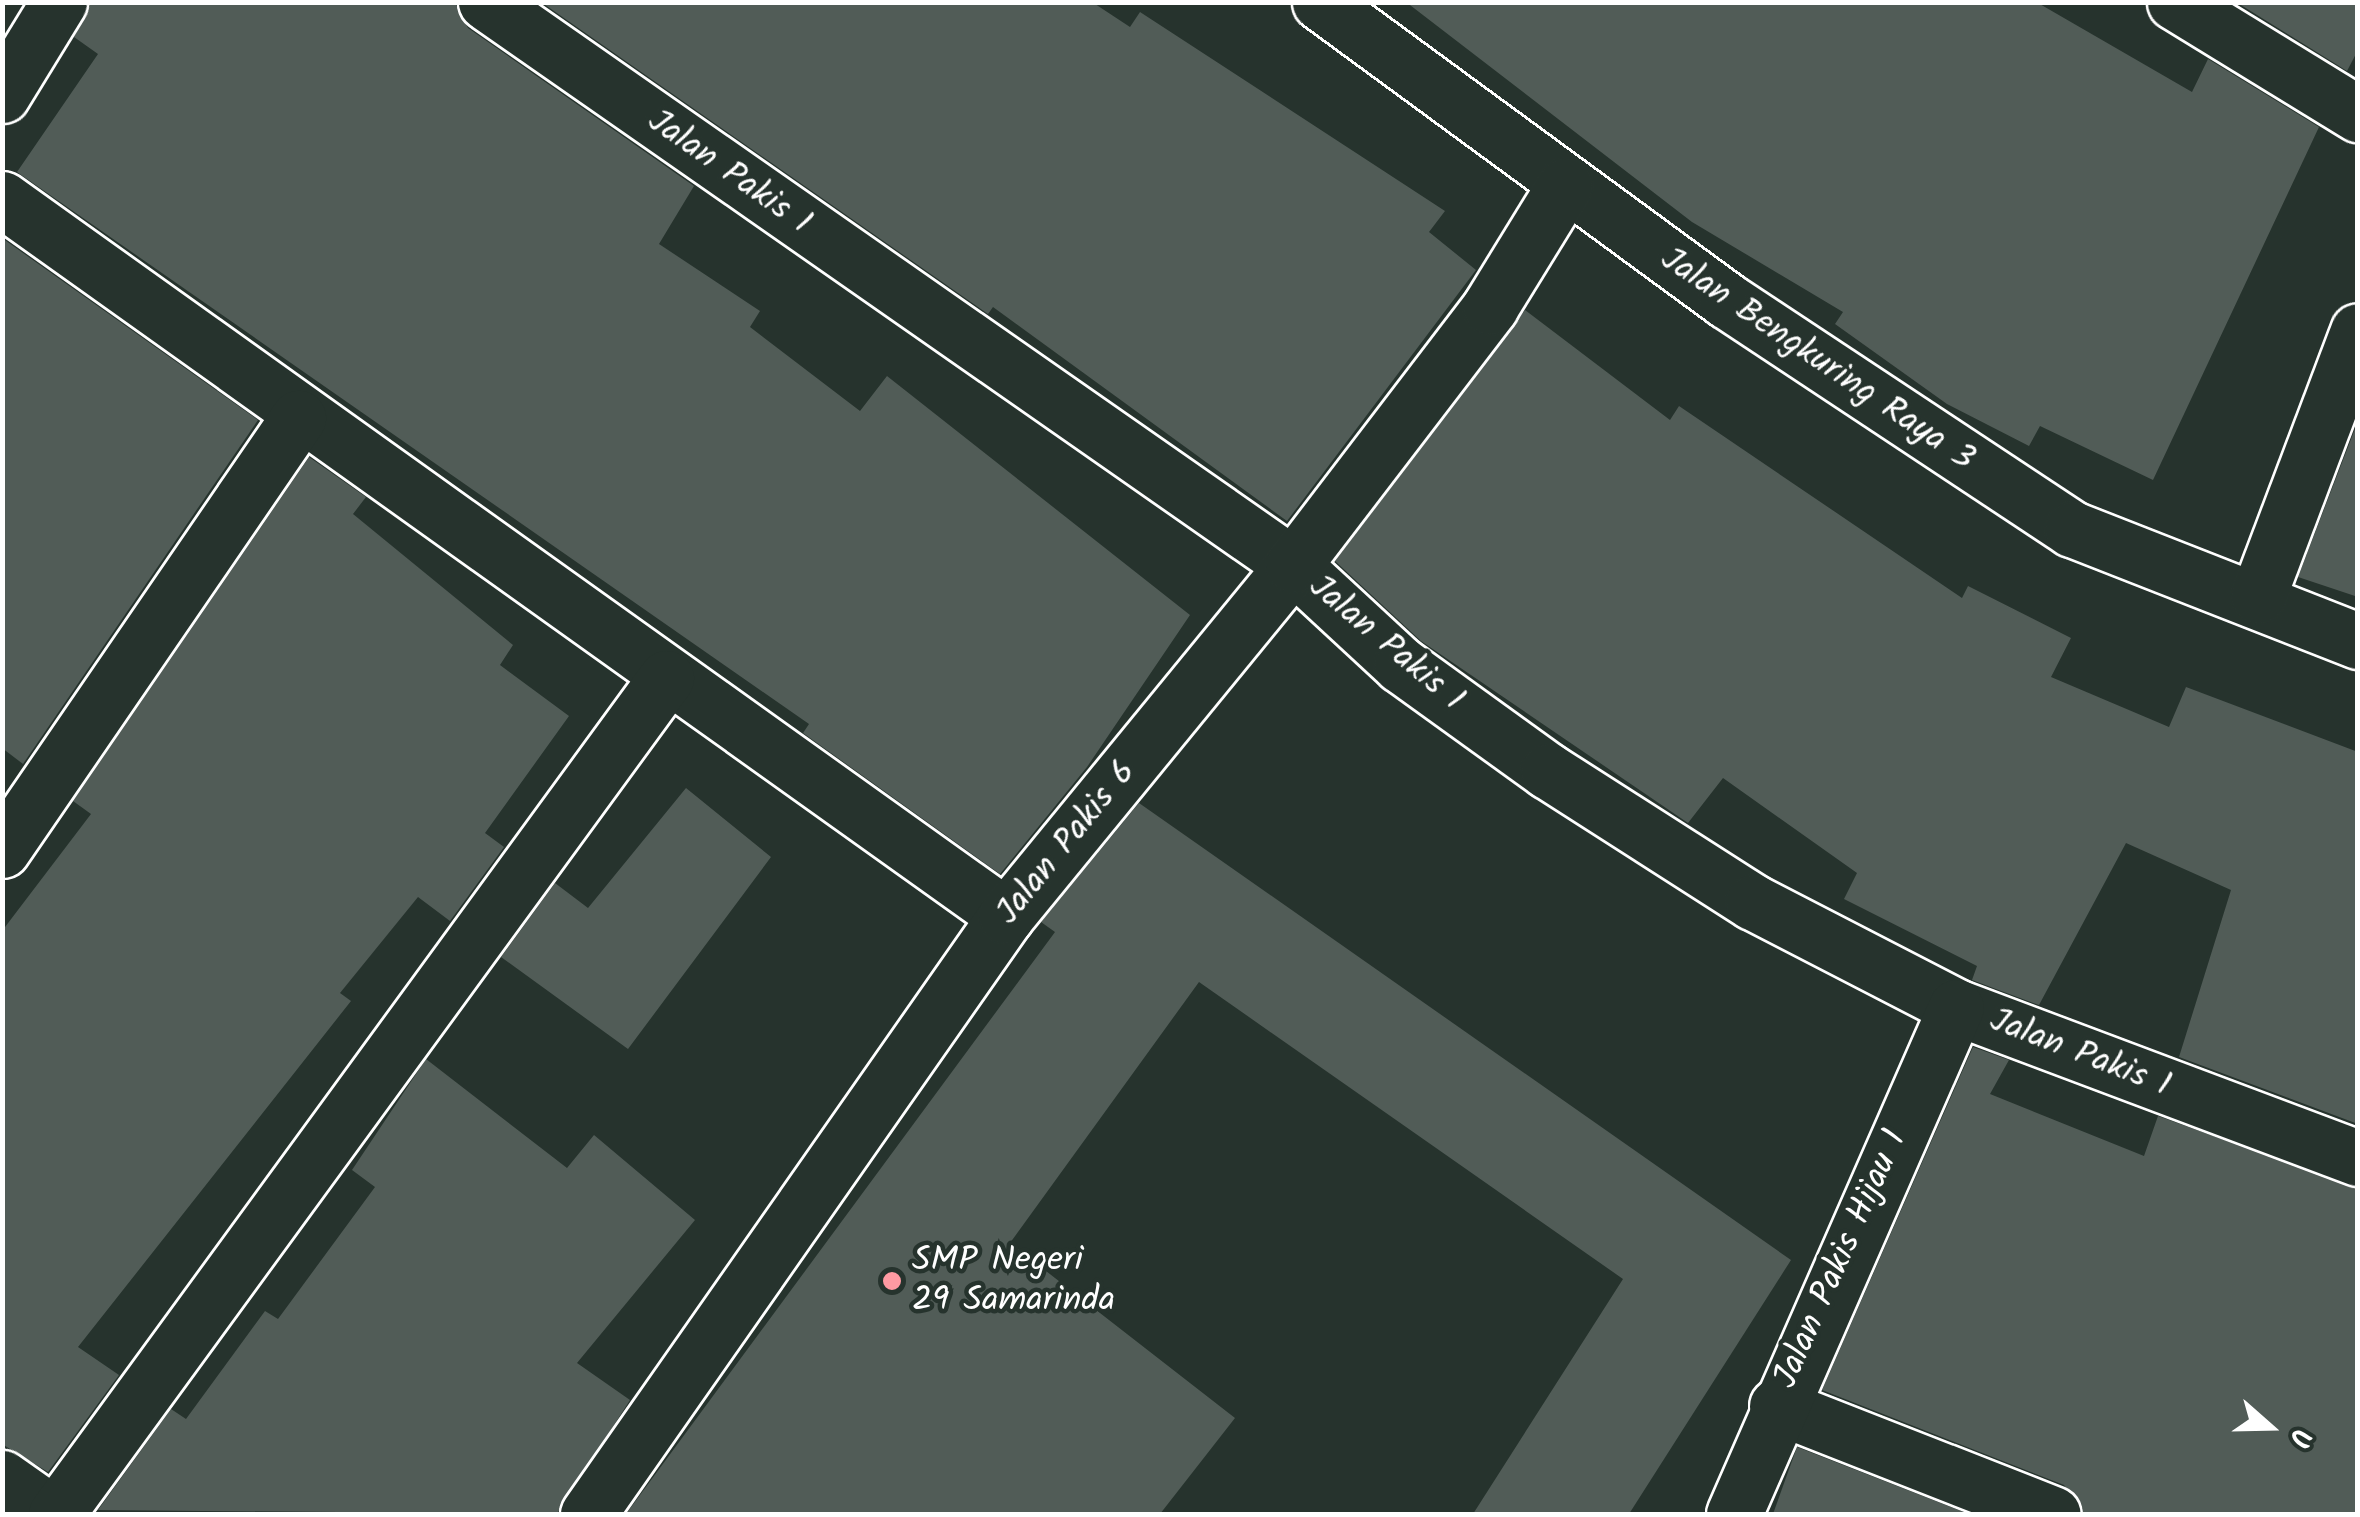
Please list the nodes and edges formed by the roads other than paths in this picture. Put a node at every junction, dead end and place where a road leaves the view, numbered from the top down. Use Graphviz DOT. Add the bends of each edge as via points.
graph roads {
  1 [pos="59,2"];
  2 [pos="486,2"];
  3 [pos="1320,2"];
  4 [pos="2175,2"];
  5 [pos="2,95"];
  6 [pos="2358,114"];
  7 [pos="1565,185"];
  8 [pos="2,199"];
  9 [pos="2358,331"];
  10 [pos="298,418"];
  11 [pos="1293,566"];
  12 [pos="2258,596"];
  13 [pos="2358,641"];
  14 [pos="666,678"];
  15 [pos="2,850"];
  16 [pos="1006,916"];
  17 [pos="1956,1008"];
  18 [pos="2358,1158"];
  19 [pos="1777,1406"];
  20 [pos="2,1478"];
  21 [pos="54,1514"];
  22 [pos="588,1514"];
  23 [pos="1734,1514"];
  24 [pos="2053,1514"];
  1 -- 5 [label="street"];
  2 -- 11 [label="street, Jalan Pakis 1"];
  3 -- 7 [label="street, Jalan Bengkuring Raya 3"];
  4 -- 6 [label="street"];
  7 -- 11 [label="street, Jalan Pakis 6" via="1490,307"];
  7 -- 12 [label="street, Jalan Bengkuring Raya 3" via="2072,528"];
  8 -- 10 [label="street"];
  9 -- 12 [label="street"];
  10 -- 14 [label="street"];
  10 -- 15 [label="street"];
  11 -- 16 [label="street, Jalan Pakis 6"];
  11 -- 17 [label="street, Jalan Pakis 1" via="1401,666 1548,771 1753,902"];
  12 -- 13 [label="street, Jalan Bengkuring Raya 3"];
  14 -- 16 [label="street"];
  14 -- 21 [label="street"];
  16 -- 22 [label="street, Jalan Pakis 6"];
  17 -- 18 [label="street, Jalan Pakis 1"];
  17 -- 19 [label="street, Jalan Pakis Hijau 1"];
  19 -- 23 [label="street, Jalan Pakis Hijau 1"];
  19 -- 24 [label="street"];
  20 -- 21 [label="street"];
}
